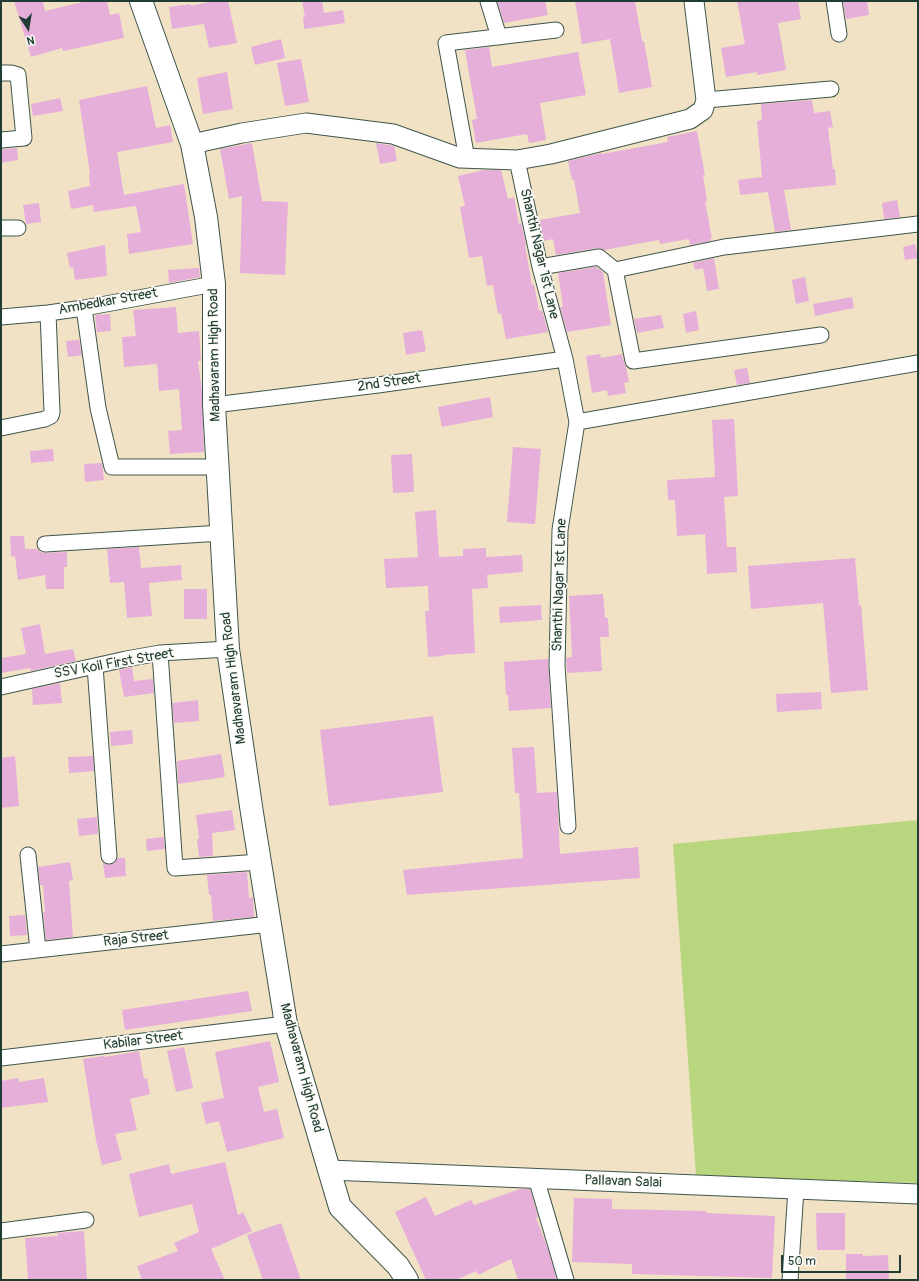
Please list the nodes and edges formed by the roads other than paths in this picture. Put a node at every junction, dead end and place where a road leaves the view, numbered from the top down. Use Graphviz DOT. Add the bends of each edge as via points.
graph roads {
  1 [pos="141,1"];
  2 [pos="488,1"];
  3 [pos="694,1"];
  4 [pos="834,1"];
  5 [pos="556,30"];
  6 [pos="839,34"];
  7 [pos="499,37"];
  8 [pos="1,73"];
  9 [pos="831,89"];
  10 [pos="706,100"];
  11 [pos="1,140"];
  12 [pos="192,144"];
  13 [pos="467,159"];
  14 [pos="517,160"];
  15 [pos="918,224"];
  16 [pos="1,228"];
  17 [pos="18,228"];
  18 [pos="540,267"];
  19 [pos="615,270"];
  20 [pos="214,284"];
  21 [pos="84,308"];
  22 [pos="48,313"];
  23 [pos="1,317"];
  24 [pos="821,335"];
  25 [pos="565,359"];
  26 [pos="918,363"];
  27 [pos="214,405"];
  28 [pos="577,422"];
  29 [pos="1,428"];
  30 [pos="217,467"];
  31 [pos="222,533"];
  32 [pos="45,544"];
  33 [pos="228,649"];
  34 [pos="160,653"];
  35 [pos="95,666"];
  36 [pos="1,687"];
  37 [pos="568,826"];
  38 [pos="28,855"];
  39 [pos="109,856"];
  40 [pos="260,862"];
  41 [pos="270,924"];
  42 [pos="38,950"];
  43 [pos="1,954"];
  44 [pos="286,1024"];
  45 [pos="1,1058"];
  46 [pos="329,1170"];
  47 [pos="536,1178"];
  48 [pos="796,1189"];
  49 [pos="918,1194"];
  50 [pos="86,1220"];
  51 [pos="1,1231"];
  52 [pos="408,1280"];
  53 [pos="566,1280"];
  54 [pos="790,1280"];
  1 -- 12 [label="main road, Madhavaram High Road"];
  2 -- 7 [label="street"];
  3 -- 10 [label="street"];
  4 -- 6 [label="street"];
  5 -- 7 [label="street"];
  7 -- 13 [label="street" via="446,44"];
  8 -- 11 [label="street" via="18,75 24,138"];
  9 -- 10 [label="street"];
  10 -- 14 [label="street" via="703,110 690,119 551,154"];
  12 -- 13 [label="street" via="306,123 393,134"];
  12 -- 20 [label="main road, Madhavaram High Road" via="206,217"];
  13 -- 14 [label="street"];
  14 -- 18 [label="street, Shanthi Nagar 1st Lane"];
  15 -- 19 [label="street" via="724,247"];
  16 -- 17 [label="street"];
  18 -- 19 [label="street" via="599,257"];
  18 -- 25 [label="street, Shanthi Nagar 1st Lane"];
  19 -- 24 [label="street" via="632,361"];
  20 -- 21 [label="street, Ambedkar Street"];
  20 -- 27 [label="main road, Madhavaram High Road"];
  21 -- 22 [label="street, Ambedkar Street"];
  21 -- 30 [label="street" via="98,408 112,467"];
  22 -- 23 [label="street, Ambedkar Street"];
  22 -- 29 [label="street" via="52,412 44,419"];
  25 -- 27 [label="street, 2nd Street"];
  25 -- 28 [label="street, Shanthi Nagar 1st Lane"];
  26 -- 28 [label="street"];
  27 -- 30 [label="main road, Madhavaram High Road"];
  28 -- 37 [label="street, Shanthi Nagar 1st Lane" via="560,530 557,666"];
  30 -- 31 [label="main road, Madhavaram High Road"];
  31 -- 32 [label="street"];
  31 -- 33 [label="main road, Madhavaram High Road"];
  33 -- 34 [label="street, SSV Koil First Street"];
  33 -- 40 [label="main road, Madhavaram High Road"];
  34 -- 35 [label="street, SSV Koil First Street"];
  34 -- 40 [label="street" via="175,868"];
  35 -- 36 [label="street, SSV Koil First Street"];
  35 -- 39 [label="street"];
  38 -- 42 [label="street"];
  40 -- 41 [label="main road, Madhavaram High Road"];
  41 -- 42 [label="street, Raja Street"];
  41 -- 44 [label="main road, Madhavaram High Road"];
  42 -- 43 [label="street, Raja Street"];
  44 -- 45 [label="street, Kabilar Street"];
  44 -- 46 [label="main road, Madhavaram High Road"];
  46 -- 47 [label="street, Pallavan Salai"];
  46 -- 52 [label="main road, Madhavaram High Road" via="340,1207 398,1266"];
  47 -- 48 [label="street, Pallavan Salai"];
  47 -- 53 [label="street"];
  48 -- 49 [label="street, Pallavan Salai"];
  48 -- 54 [label="street"];
  50 -- 51 [label="street"];
}
